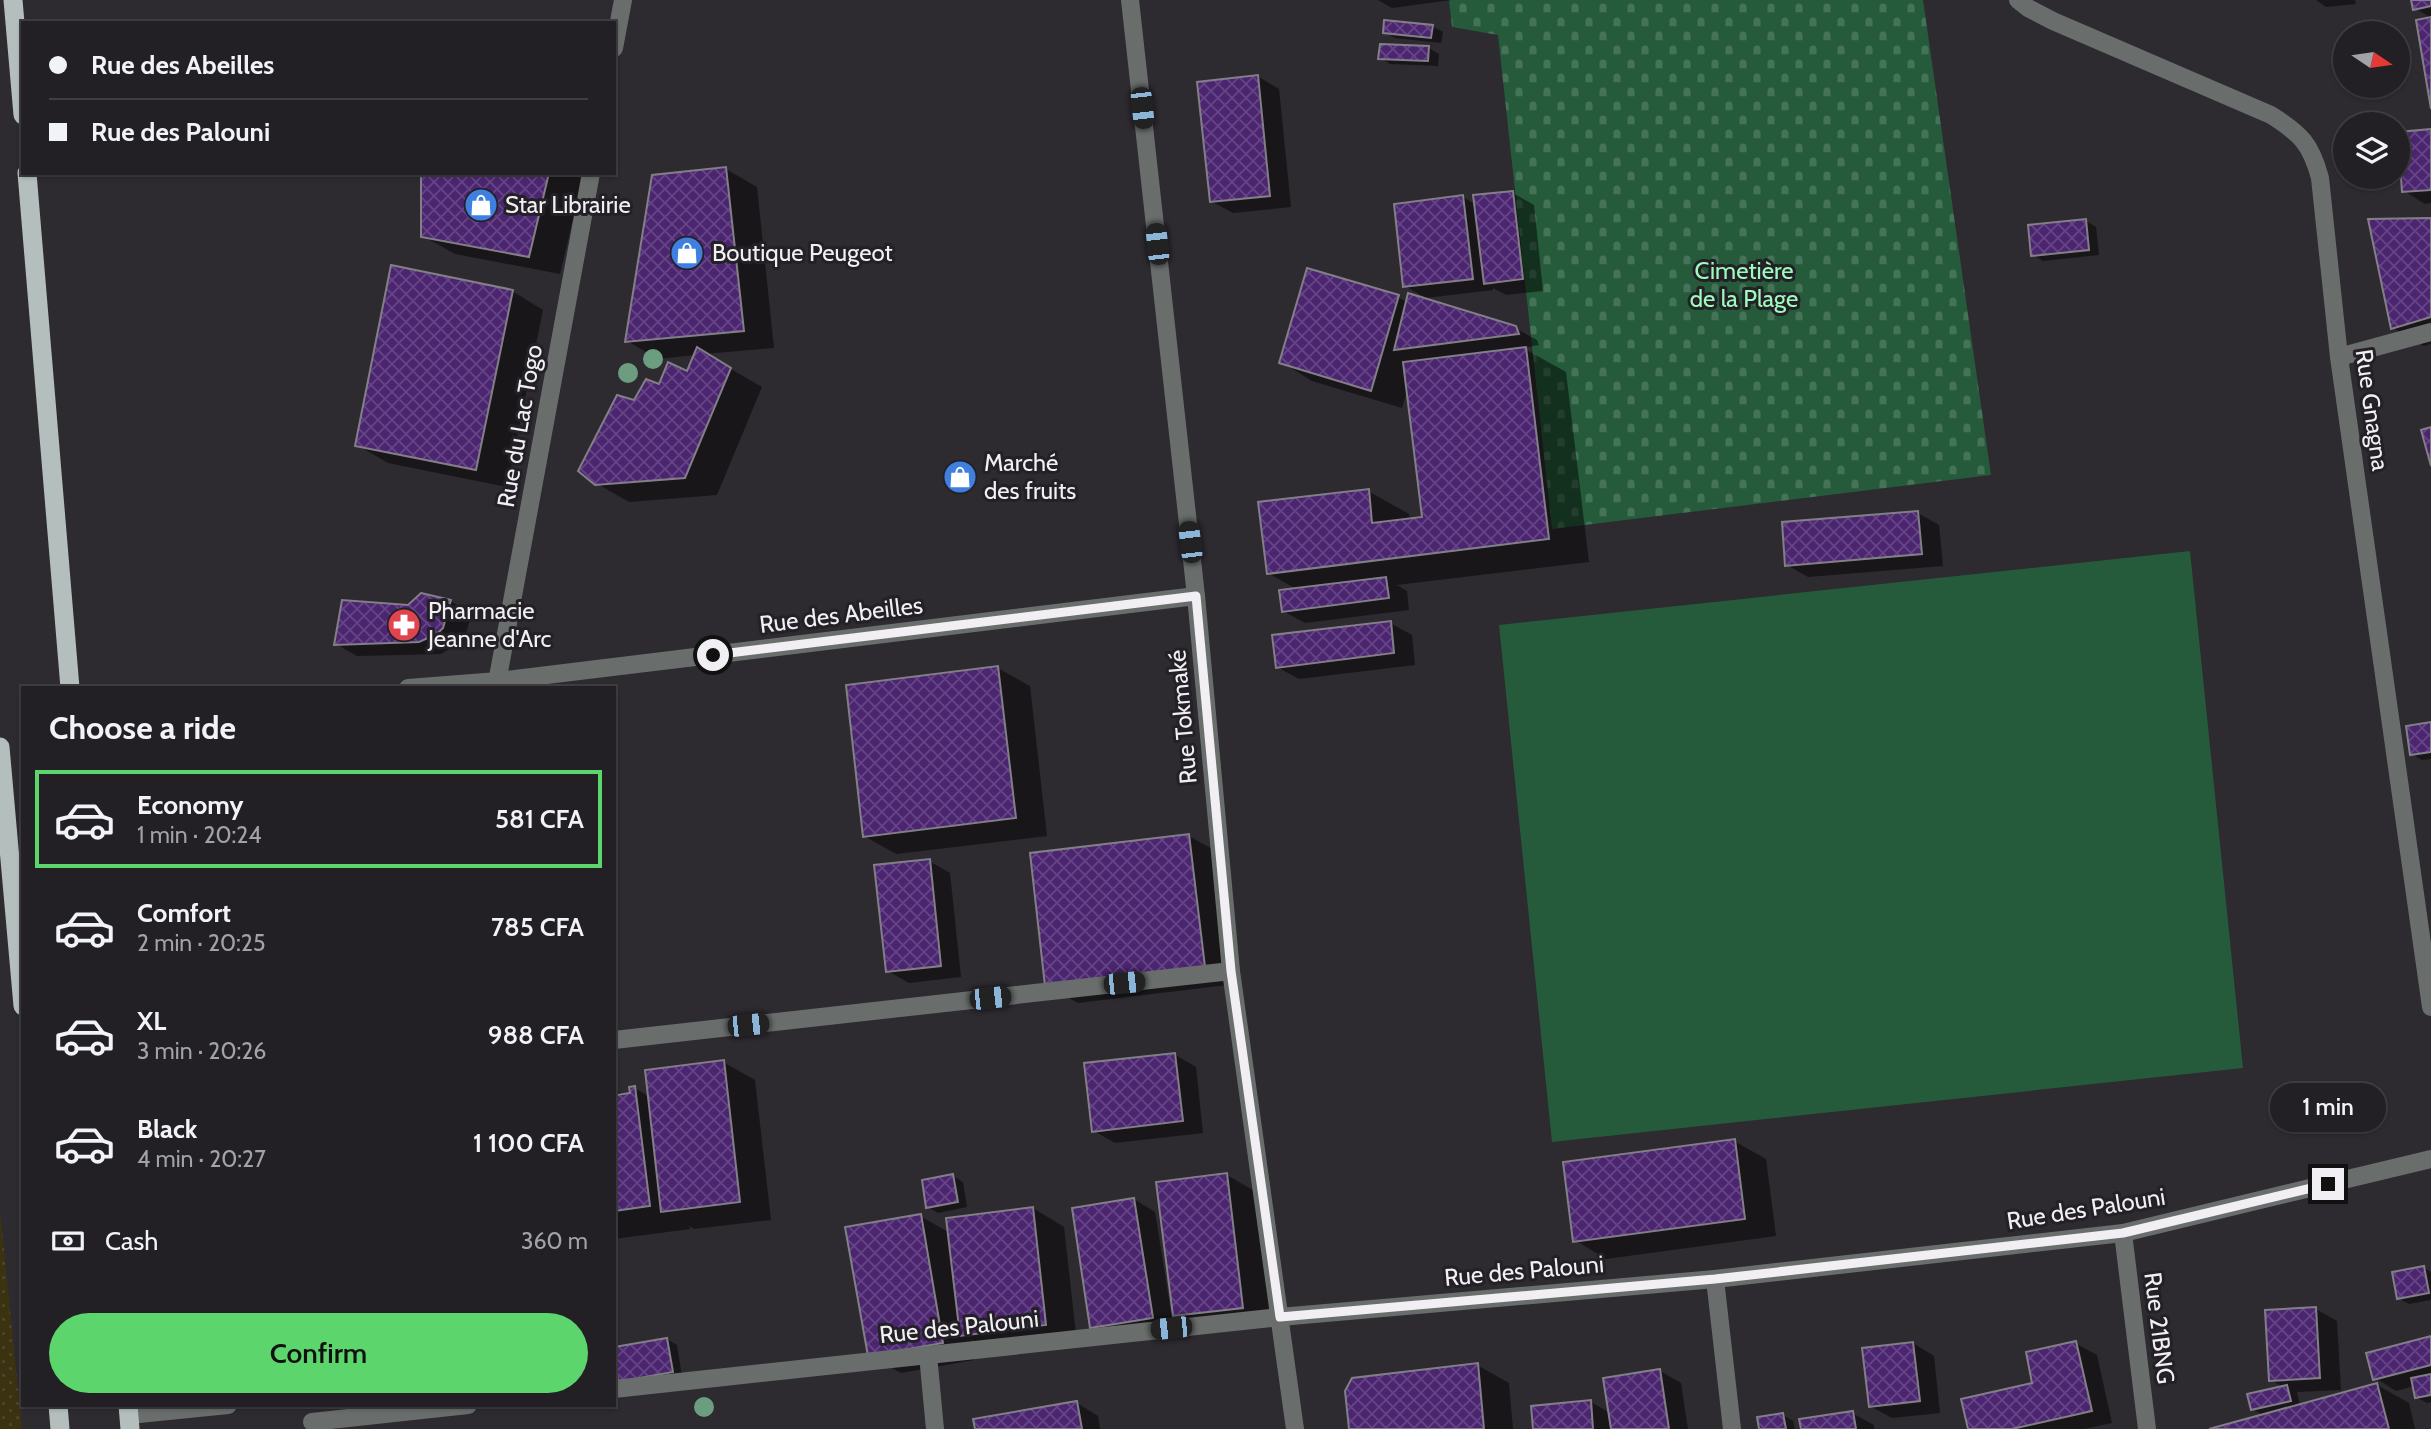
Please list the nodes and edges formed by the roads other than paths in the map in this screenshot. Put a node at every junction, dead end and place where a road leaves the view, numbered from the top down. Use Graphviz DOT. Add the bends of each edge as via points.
graph roads {
  1 [pos="13,0"];
  2 [pos="623,0"];
  3 [pos="1130,0"];
  4 [pos="2018,0"];
  5 [pos="616,37"];
  6 [pos="21,92"];
  7 [pos="27,175"];
  8 [pos="591,175"];
  9 [pos="2431,332"];
  10 [pos="2339,357"];
  11 [pos="1196,596"];
  12 [pos="497,684"];
  13 [pos="69,686"];
  14 [pos="452,686"];
  15 [pos="0,747"];
  16 [pos="1231,971"];
  17 [pos="21,983"];
  18 [pos="2431,1007"];
  19 [pos="616,1040"];
  20 [pos="2431,1159"];
  21 [pos="2123,1233"];
  22 [pos="1715,1279"];
  23 [pos="1280,1317"];
  24 [pos="928,1355"];
  25 [pos="616,1389"];
  26 [pos="58,1407"];
  27 [pos="212,1407"];
  28 [pos="446,1407"];
  29 [pos="129,1417"];
  30 [pos="313,1419"];
  31 [pos="60,1429"];
  32 [pos="935,1429"];
  33 [pos="1295,1429"];
  34 [pos="1732,1429"];
  35 [pos="2147,1429"];
  1 -- 6 [label="highway"];
  2 -- 5 [label="street"];
  3 -- 11 [label="street, Rue Tokmaké"];
  4 -- 10 [label="street, Rue Gnagna" via="2053,20 2271,115 2309,146 2320,178"];
  7 -- 13 [label="highway"];
  8 -- 12 [label="street, Rue du Lac Togo"];
  9 -- 10 [label="street"];
  10 -- 18 [label="street, Rue Gnagna"];
  11 -- 12 [label="street, Rue des Abeilles"];
  11 -- 16 [label="street, Rue Tokmaké"];
  12 -- 14 [label="street, Rue des Abeilles"];
  15 -- 17 [label="highway"];
  16 -- 19 [label="street"];
  16 -- 23 [label="street, Rue Tokmaké"];
  20 -- 21 [label="street, Rue des Palouni"];
  21 -- 22 [label="street, Rue des Palouni"];
  21 -- 35 [label="street, Rue 21BNG"];
  22 -- 23 [label="street, Rue des Palouni"];
  22 -- 34 [label="street"];
  23 -- 24 [label="street, Rue des Palouni"];
  23 -- 33 [label="street, Rue Tokmaké"];
  24 -- 25 [label="street, Rue des Palouni"];
  24 -- 32 [label="street"];
  26 -- 31 [label="highway"];
  27 -- 29 [label="street"];
  28 -- 30 [label="street"];
}
